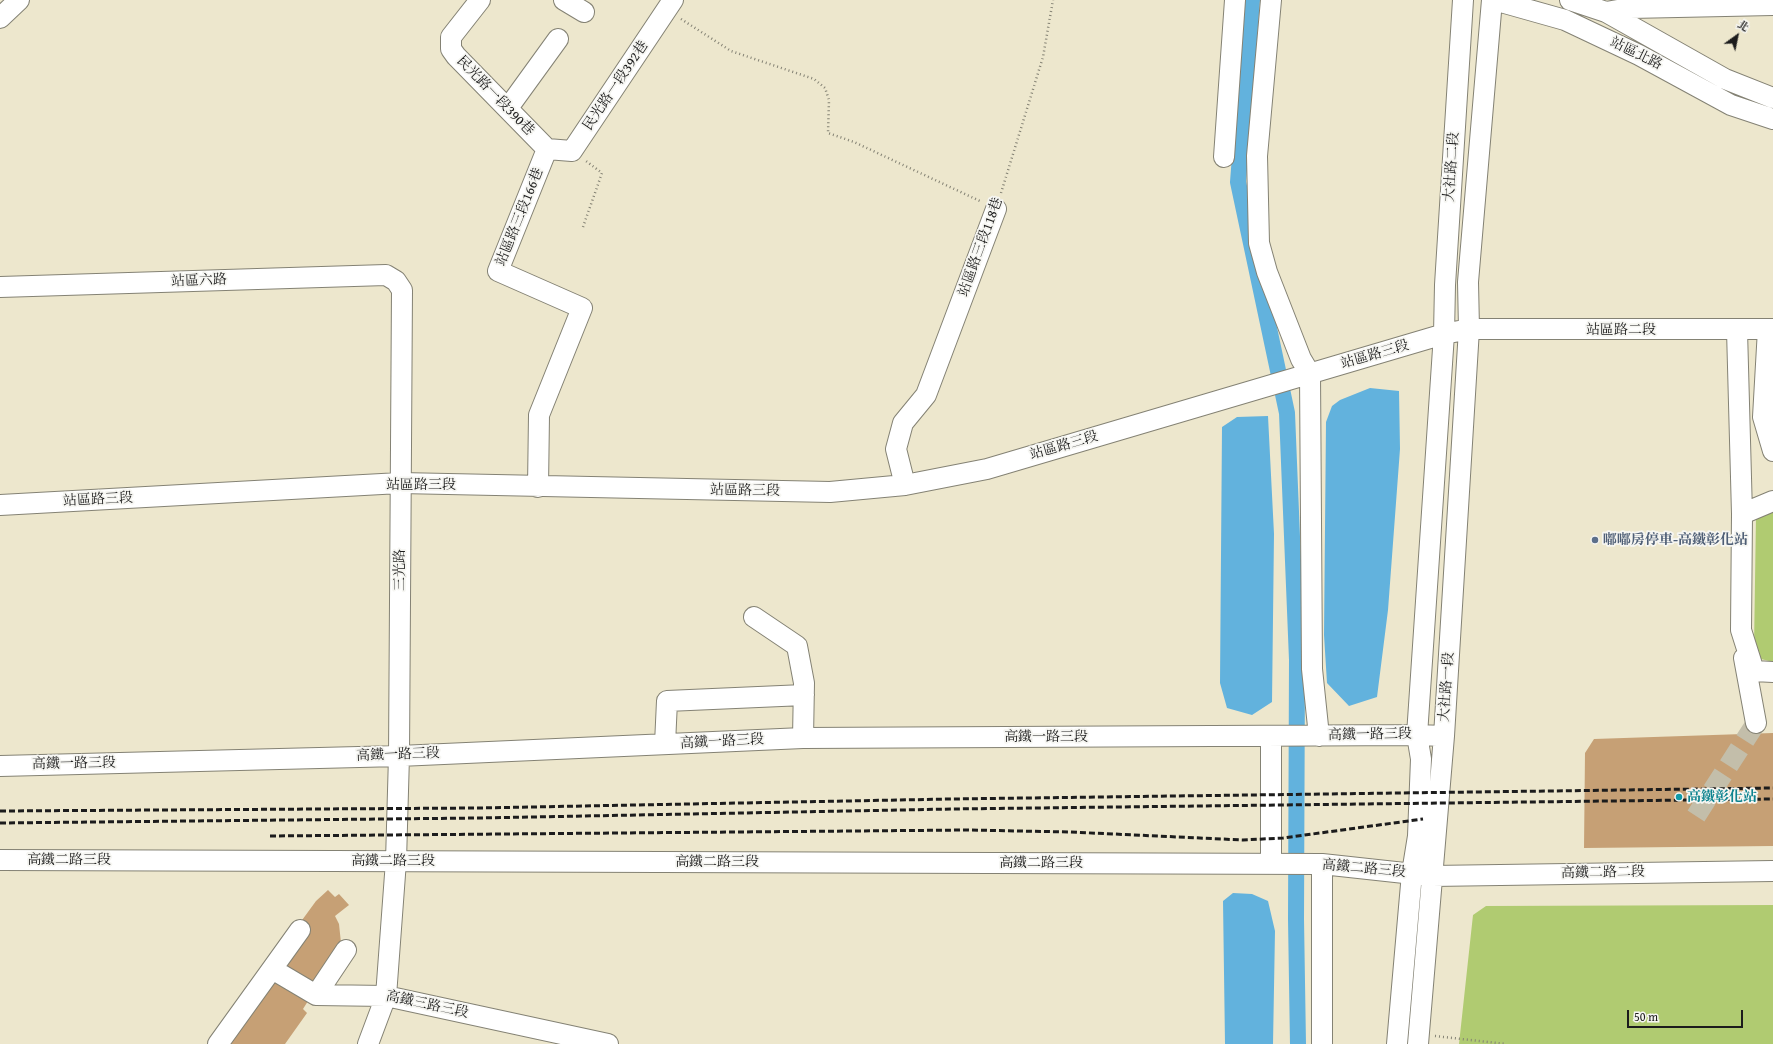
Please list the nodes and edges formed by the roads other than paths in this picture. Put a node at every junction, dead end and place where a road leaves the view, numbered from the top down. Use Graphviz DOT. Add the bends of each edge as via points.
graph roads {
  1 [pos="19,0"];
  2 [pos="480,0"];
  3 [pos="564,0"];
  4 [pos="1235,0"];
  5 [pos="1271,0"];
  6 [pos="1463,0"];
  7 [pos="1493,0"];
  8 [pos="1570,0"];
  9 [pos="670,5"];
  10 [pos="1773,5"];
  11 [pos="584,12"];
  12 [pos="1606,12"];
  13 [pos="0,18"];
  14 [pos="558,39"];
  15 [pos="1773,98"];
  16 [pos="508,108"];
  17 [pos="1773,119"];
  18 [pos="547,149"];
  19 [pos="1224,157"];
  20 [pos="996,209"];
  21 [pos="396,280"];
  22 [pos="0,287"];
  23 [pos="1469,329"];
  24 [pos="1770,329"];
  25 [pos="1738,330"];
  26 [pos="1444,334"];
  27 [pos="1310,374"];
  28 [pos="1773,451"];
  29 [pos="400,484"];
  30 [pos="905,485"];
  31 [pos="538,487"];
  32 [pos="1773,501"];
  33 [pos="0,505"];
  34 [pos="1742,514"];
  35 [pos="754,617"];
  36 [pos="1741,630"];
  37 [pos="1773,672"];
  38 [pos="804,695"];
  39 [pos="1756,723"];
  40 [pos="1417,735"];
  41 [pos="1271,736"];
  42 [pos="1319,736"];
  43 [pos="1444,736"];
  44 [pos="804,738"];
  45 [pos="666,744"];
  46 [pos="399,756"];
  47 [pos="0,766"];
  48 [pos="0,860"];
  49 [pos="396,861"];
  50 [pos="1271,864"];
  51 [pos="1322,864"];
  52 [pos="1773,871"];
  53 [pos="1412,873"];
  54 [pos="1432,876"];
  55 [pos="300,930"];
  56 [pos="346,950"];
  57 [pos="272,969"];
  58 [pos="316,995"];
  59 [pos="386,996"];
  60 [pos="1418,1039"];
  61 [pos="218,1044"];
  62 [pos="368,1044"];
  63 [pos="608,1044"];
  64 [pos="1322,1044"];
  65 [pos="1397,1044"];
  1 -- 13 [label="street"];
  2 -- 16 [label="street, 民光路一段390巷" via="451,37 451,49"];
  3 -- 11 [label="street"];
  4 -- 19 [label="street"];
  5 -- 27 [label="street" via="1256,156 1259,243 1267,272 1298,352"];
  6 -- 26 [label="street, 大社路二段"];
  7 -- 17 [label="street, 站區北路" via="1564,20 1639,54 1730,105"];
  7 -- 23 [label="street, 大社路二段" via="1468,282"];
  8 -- 12 [label="street, 站區北路"];
  9 -- 18 [label="street, 民光路一段392巷" via="572,151"];
  10 -- 12 [label="street" via="1630,8"];
  12 -- 15 [label="street, 站區北路" via="1725,79"];
  14 -- 16 [label="street"];
  16 -- 18 [label="street, 民光路一段390巷"];
  18 -- 31 [label="street, 站區路三段166巷" via="498,271 582,308 539,415"];
  20 -- 30 [label="street, 站區路三段118巷" via="926,395 903,423 896,449"];
  21 -- 22 [label="street, 站區六路" via="386,275"];
  21 -- 29 [label="street, 三光路" via="402,290"];
  23 -- 25 [label="street, 站區路二段"];
  23 -- 26 [label="street, 站區路三段"];
  23 -- 43 [label="street, 大社路一段"];
  24 -- 25 [label="street, 站區路二段"];
  24 -- 28 [label="street" via="1763,417"];
  25 -- 34 [label="street"];
  26 -- 27 [label="street, 站區路三段"];
  26 -- 40 [label="street, 大社路一段"];
  27 -- 30 [label="street, 站區路三段" via="988,469"];
  27 -- 42 [label="street" via="1312,669"];
  29 -- 31 [label="street, 站區路三段"];
  29 -- 33 [label="street, 站區路三段"];
  29 -- 46 [label="street, 三光路"];
  30 -- 31 [label="street, 站區路三段" via="830,492"];
  32 -- 34 [label="street"];
  34 -- 36 [label="street"];
  35 -- 38 [label="street" via="797,646"];
  36 -- 37 [label="street" via="1754,671"];
  36 -- 39 [label="street" via="1746,675"];
  38 -- 44 [label="street"];
  38 -- 45 [label="street" via="667,701"];
  40 -- 42 [label="street, 高鐵一路三段"];
  40 -- 43 [label="street, 高鐵一路三段"];
  40 -- 53 [label="street, 大社路一段" via="1421,759 1419,820"];
  41 -- 42 [label="street, 高鐵一路三段"];
  41 -- 44 [label="street, 高鐵一路三段"];
  41 -- 50 [label="street"];
  43 -- 54 [label="street, 大社路一段"];
  44 -- 45 [label="street, 高鐵一路三段"];
  45 -- 46 [label="street, 高鐵一路三段"];
  46 -- 47 [label="street, 高鐵一路三段"];
  46 -- 49 [label="street, 三光路"];
  48 -- 49 [label="street, 高鐵二路三段"];
  49 -- 50 [label="street, 高鐵二路三段"];
  49 -- 59 [label="street, 三光路"];
  50 -- 51 [label="street, 高鐵二路三段"];
  51 -- 53 [label="street, 高鐵二路三段"];
  51 -- 64 [label="street"];
  52 -- 54 [label="street, 高鐵二路二段"];
  53 -- 54 [label="street, 高鐵二路三段"];
  53 -- 65 [label="street, 大社路一段"];
  54 -- 60 [label="street, 大社路一段"];
  55 -- 57 [label="street"];
  56 -- 58 [label="street"];
  57 -- 58 [label="street, 高鐵三路三段"];
  57 -- 61 [label="street"];
  58 -- 59 [label="street, 高鐵三路三段"];
  59 -- 62 [label="street, 三光路"];
  59 -- 63 [label="street, 高鐵三路三段"];
}
